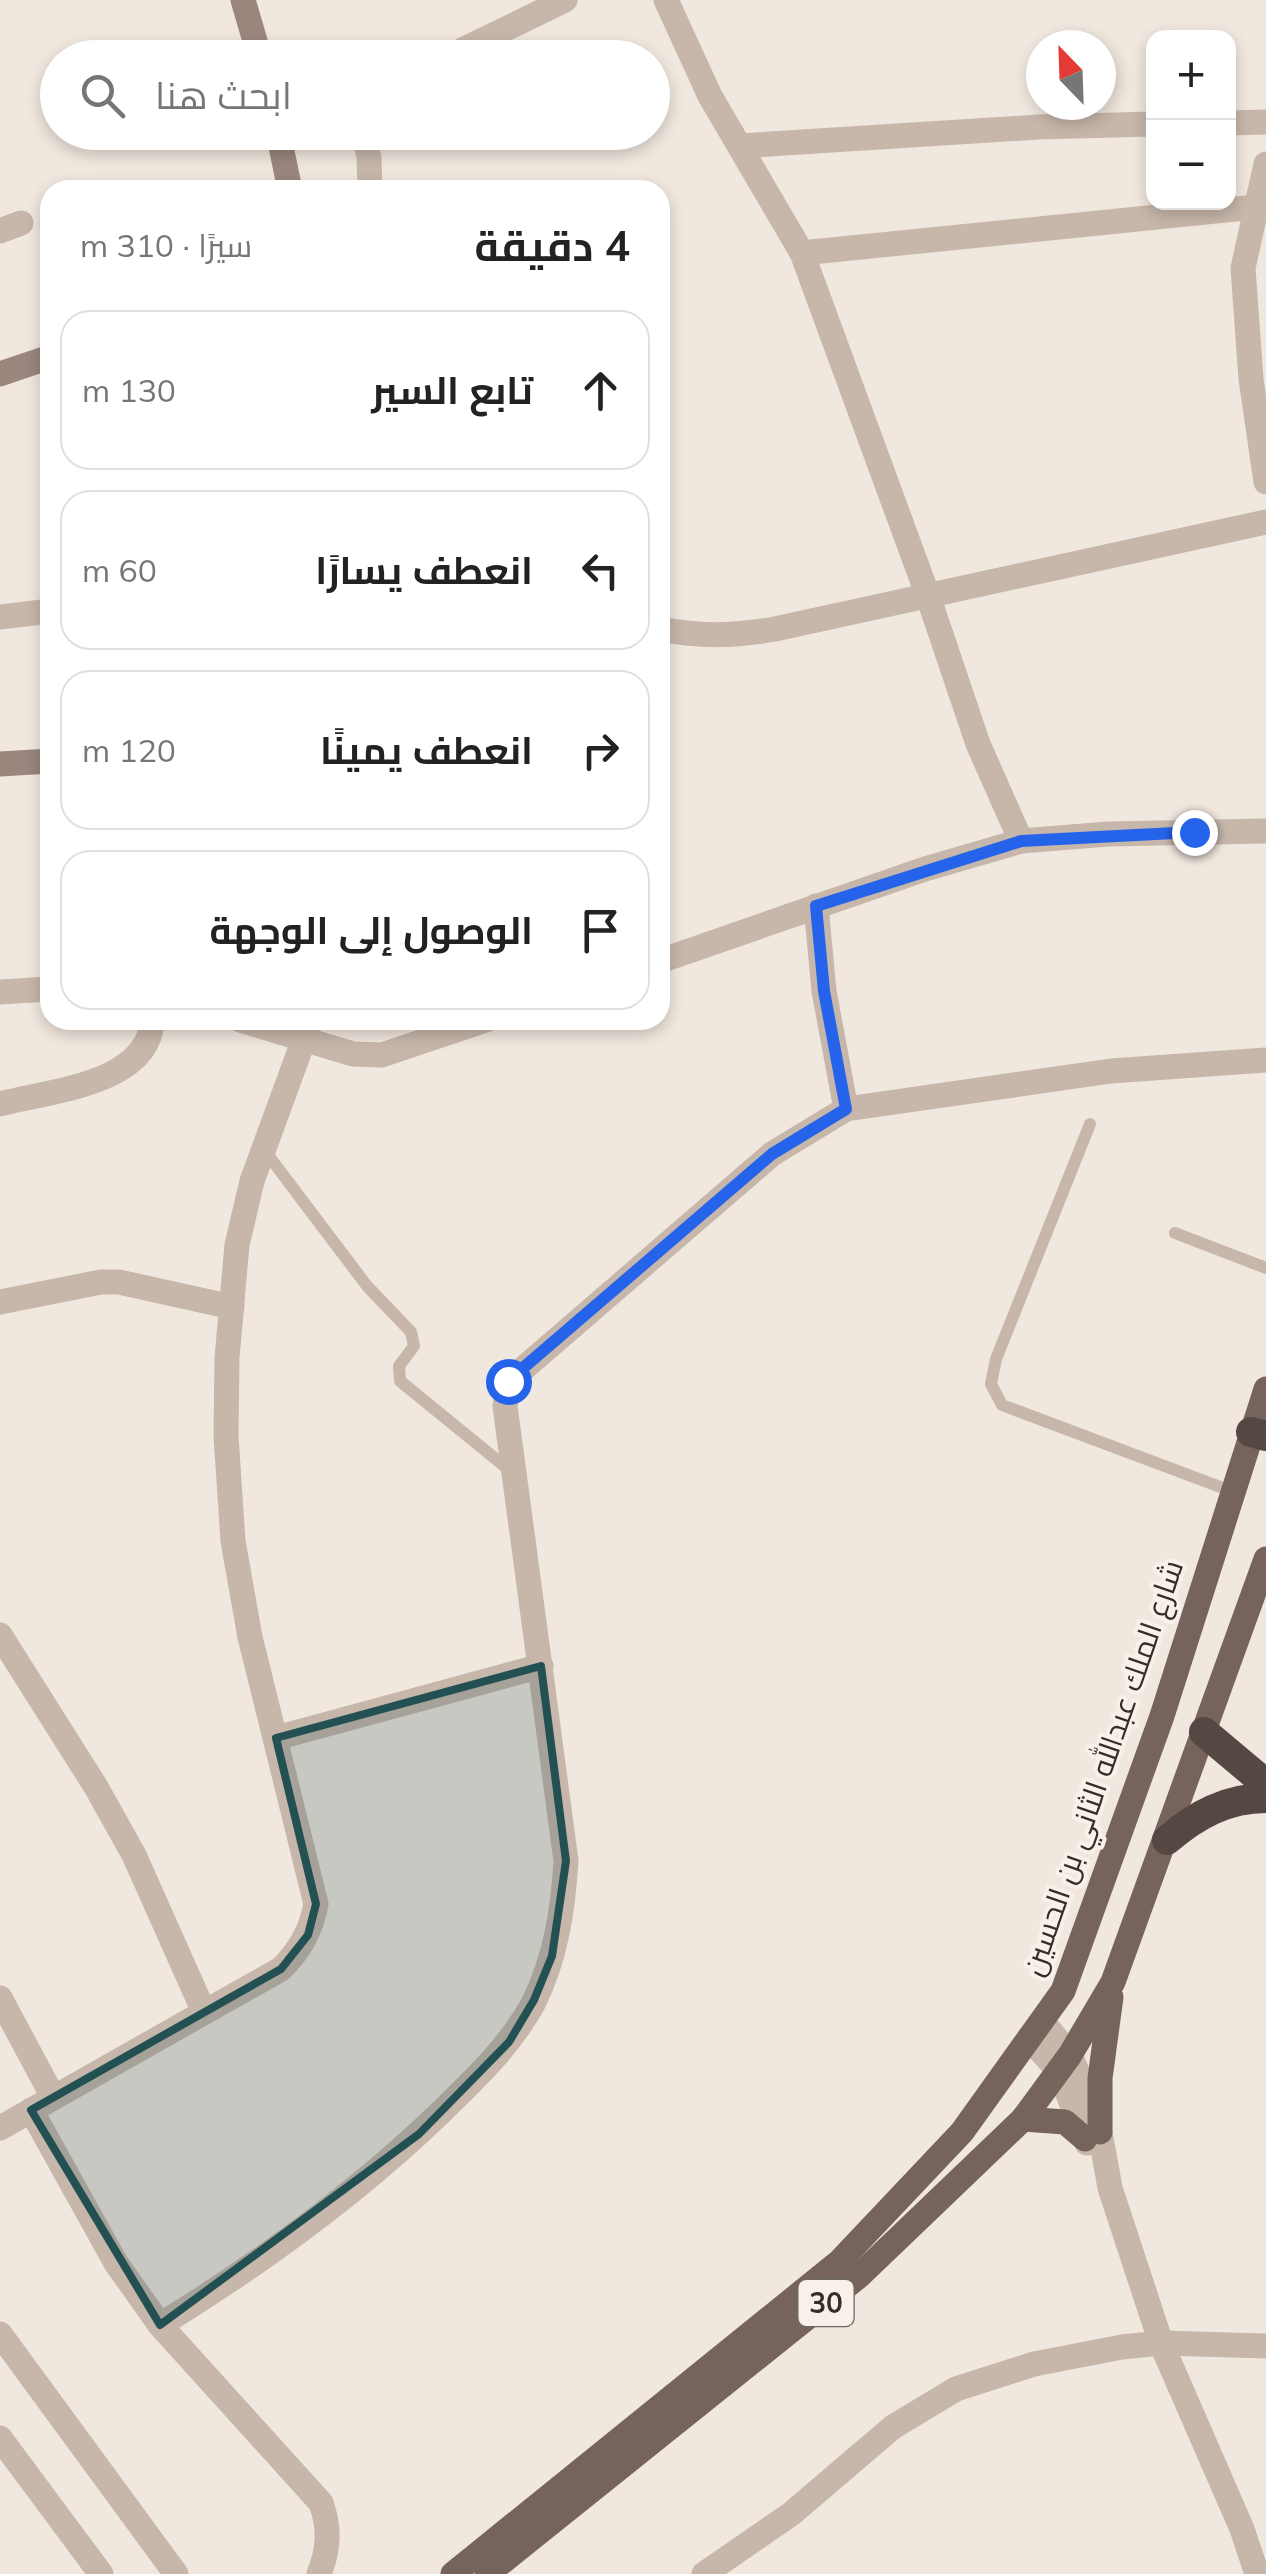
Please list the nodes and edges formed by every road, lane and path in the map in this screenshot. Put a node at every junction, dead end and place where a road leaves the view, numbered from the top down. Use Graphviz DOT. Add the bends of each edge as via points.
graph roads {
  1 [pos="243,0"];
  2 [pos="565,0"];
  3 [pos="666,0"];
  4 [pos="255,40"];
  5 [pos="483,40"];
  6 [pos="1266,122"];
  7 [pos="1236,123"];
  8 [pos="1146,124"];
  9 [pos="740,146"];
  10 [pos="282,150"];
  11 [pos="367,150"];
  12 [pos="1266,164"];
  13 [pos="288,180"];
  14 [pos="370,180"];
  15 [pos="1260,206"];
  16 [pos="802,253"];
  17 [pos="40,360"];
  18 [pos="0,374"];
  19 [pos="1266,482"];
  20 [pos="1266,522"];
  21 [pos="928,596"];
  22 [pos="40,612"];
  23 [pos="0,618"];
  24 [pos="670,630"];
  25 [pos="40,762"];
  26 [pos="0,764"];
  27 [pos="1266,831"];
  28 [pos="1021,841"];
  29 [pos="816,906"];
  30 [pos="670,957"];
  31 [pos="40,990"];
  32 [pos="0,992"];
  33 [pos="151,1030"];
  34 [pos="308,1030"];
  35 [pos="456,1030"];
  36 [pos="1266,1060"];
  37 [pos="0,1104"];
  38 [pos="846,1109"];
  39 [pos="1090,1124"];
  40 [pos="264,1149"];
  41 [pos="1175,1233"];
  42 [pos="1266,1268"];
  43 [pos="0,1302"];
  44 [pos="232,1307"];
  45 [pos="1266,1389"];
  46 [pos="1258,1434"];
  47 [pos="515,1475"];
  48 [pos="1231,1491"];
  49 [pos="1266,1559"];
  50 [pos="0,1635"];
  51 [pos="541,1666"];
  52 [pos="1162,1716"];
  53 [pos="1204,1732"];
  54 [pos="276,1738"];
  55 [pos="1266,1784"];
  56 [pos="1266,1798"];
  57 [pos="1167,1840"];
  58 [pos="1113,1982"];
  59 [pos="0,1998"];
  60 [pos="204,2012"];
  61 [pos="1036,2030"];
  62 [pos="1065,2063"];
  63 [pos="42,2103"];
  64 [pos="1023,2119"];
  65 [pos="0,2128"];
  66 [pos="1092,2136"];
  67 [pos="160,2325"];
  68 [pos="0,2334"];
  69 [pos="1160,2342"];
  70 [pos="1266,2346"];
  71 [pos="0,2438"];
  72 [pos="101,2574"];
  73 [pos="176,2574"];
  74 [pos="319,2574"];
  75 [pos="452,2574"];
  76 [pos="487,2574"];
  77 [pos="704,2574"];
  78 [pos="1258,2574"];
  1 -- 4 [label="street"];
  2 -- 5 [label="street"];
  3 -- 9 [label="street"];
  6 -- 7 [label="street"];
  8 -- 9 [label="street"];
  9 -- 16 [label="street"];
  10 -- 13 [label="street"];
  11 -- 14 [label="street"];
  12 -- 15 [label="street"];
  15 -- 16 [label="street"];
  15 -- 19 [label="street" via="1244,268 1245,319"];
  16 -- 21 [label="street"];
  17 -- 18 [label="street"];
  20 -- 21 [label="street"];
  21 -- 24 [label="street" via="732,636"];
  21 -- 28 [label="street" via="978,744"];
  22 -- 23 [label="street"];
  25 -- 26 [label="street"];
  27 -- 28 [label="street"];
  28 -- 29 [label="street"];
  29 -- 30 [label="street"];
  29 -- 38 [label="street"];
  31 -- 32 [label="street"];
  33 -- 37 [label="street" via="143,1053 117,1072"];
  34 -- 35 [label="street" via="353,1054 382,1055"];
  34 -- 40 [label="street"];
  36 -- 38 [label="street" via="1111,1071"];
  38 -- 47 [label="street" via="772,1154 508,1381"];
  39 -- 48 [label="lane" via="991,1384 1002,1405"];
  40 -- 44 [label="street" via="237,1245"];
  40 -- 47 [label="lane" via="411,1332 414,1346 398,1366 400,1381"];
  41 -- 42 [label="lane"];
  43 -- 44 [label="street" via="120,1282"];
  44 -- 54 [label="street" via="226,1436 233,1541"];
  45 -- 46 [label="main road, شارع الملك عبدالله الثاني بن الحسين / 30"];
  46 -- 48 [label="main road, شارع الملك عبدالله الثاني بن الحسين / 30"];
  47 -- 51 [label="street"];
  48 -- 52 [label="main road, شارع الملك عبدالله الثاني بن الحسين / 30"];
  49 -- 53 [label="main road, 30"];
  50 -- 60 [label="street" via="134,1855"];
  51 -- 54 [label="street"];
  51 -- 67 [label="street" via="566,1860 563,1908 552,1956 510,2042 370,2176 268,2256"];
  52 -- 53 [label="main road"];
  52 -- 61 [label="main road, شارع الملك عبدالله الثاني بن الحسين / 30" via="1071,1975"];
  53 -- 55 [label="highway"];
  53 -- 57 [label="main road, 30"];
  54 -- 60 [label="street" via="316,1904 313,1920 280,1969"];
  56 -- 57 [label="highway" via="1209,1810"];
  57 -- 58 [label="main road, 30"];
  58 -- 62 [label="main road, 30"];
  58 -- 66 [label="main road"];
  59 -- 63 [label="street"];
  60 -- 63 [label="street"];
  61 -- 62 [label="street"];
  61 -- 75 [label="main road, شارع الملك عبدالله الثاني بن الحسين / 30" via="962,2132 839,2262"];
  62 -- 64 [label="main road, 30"];
  62 -- 66 [label="street"];
  63 -- 65 [label="street"];
  63 -- 67 [label="street" via="116,2263"];
  64 -- 66 [label="main road" via="1065,2122"];
  64 -- 76 [label="main road, 30" via="859,2276"];
  66 -- 69 [label="street"];
  67 -- 74 [label="street" via="321,2503 328,2544"];
  68 -- 73 [label="street"];
  69 -- 70 [label="street"];
  69 -- 77 [label="street" via="1073,2354 956,2388 893,2427 790,2514"];
  69 -- 78 [label="street"];
  71 -- 72 [label="street"];
}
